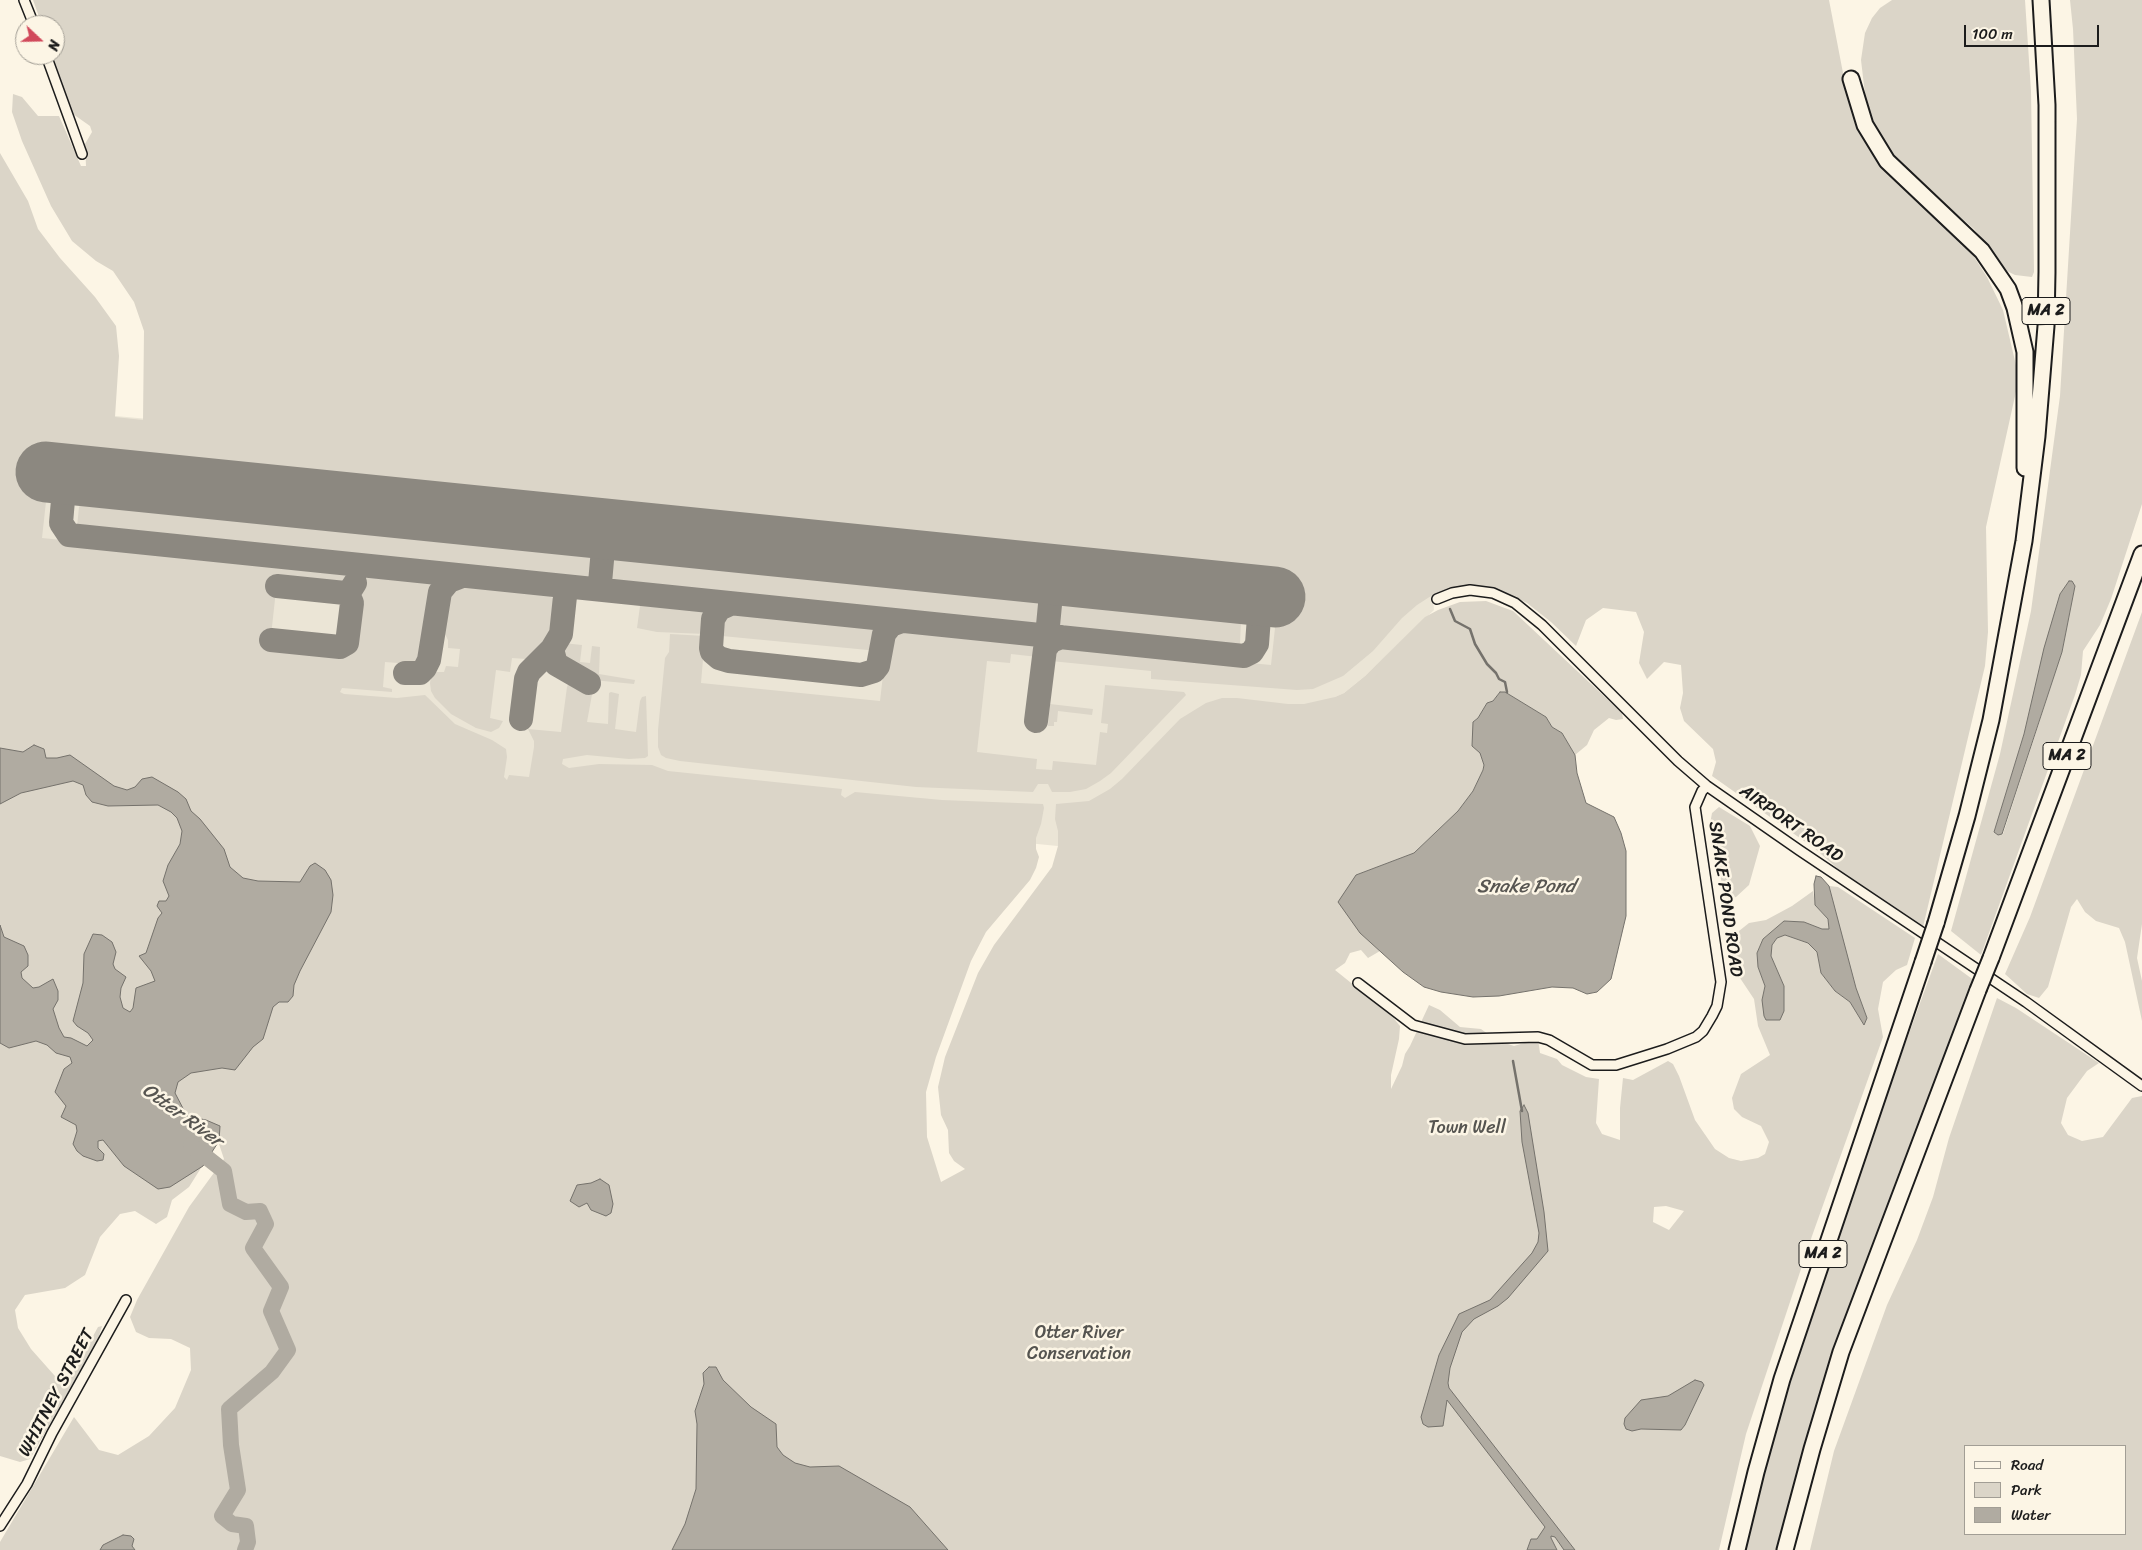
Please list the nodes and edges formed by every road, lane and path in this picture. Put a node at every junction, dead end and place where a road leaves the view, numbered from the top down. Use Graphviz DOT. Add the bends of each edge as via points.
graph roads {
  1 [pos="24,0"];
  2 [pos="2041,0"];
  3 [pos="30,15"];
  4 [pos="50,65"];
  5 [pos="1851,79"];
  6 [pos="82,154"];
  7 [pos="2022,550"];
  8 [pos="2142,554"];
  9 [pos="1437,599"];
  10 [pos="1707,786"];
  11 [pos="1358,983"];
  12 [pos="2142,1086"];
  13 [pos="126,1300"];
  14 [pos="0,1526"];
  15 [pos="1737,1550"];
  16 [pos="1785,1550"];
  1 -- 3 [label="street"];
  2 -- 7 [label="highway, MA 2" via="2046,105 2046,326 2037,436"];
  4 -- 6 [label="street"];
  5 -- 7 [label="highway" via="1865,125 1887,161 1982,251 2008,289 2015,308 2025,352 2026,383"];
  7 -- 15 [label="highway, MA 2, bridge" via="1982,759 1936,924 1782,1379"];
  8 -- 16 [label="highway, MA 2, bridge" via="1841,1352"];
  9 -- 10 [label="street, AIRPORT ROAD" via="1470,590 1493,593 1515,603 1542,625"];
  10 -- 11 [label="street, SNAKE POND ROAD" via="1695,807 1721,982 1717,1006 1696,1037 1616,1065 1592,1065 1538,1037 1465,1039 1413,1025"];
  10 -- 12 [label="street, AIRPORT ROAD" via="2026,1002"];
  13 -- 14 [label="street, WHITNEY STREET" via="27,1484"];
}
